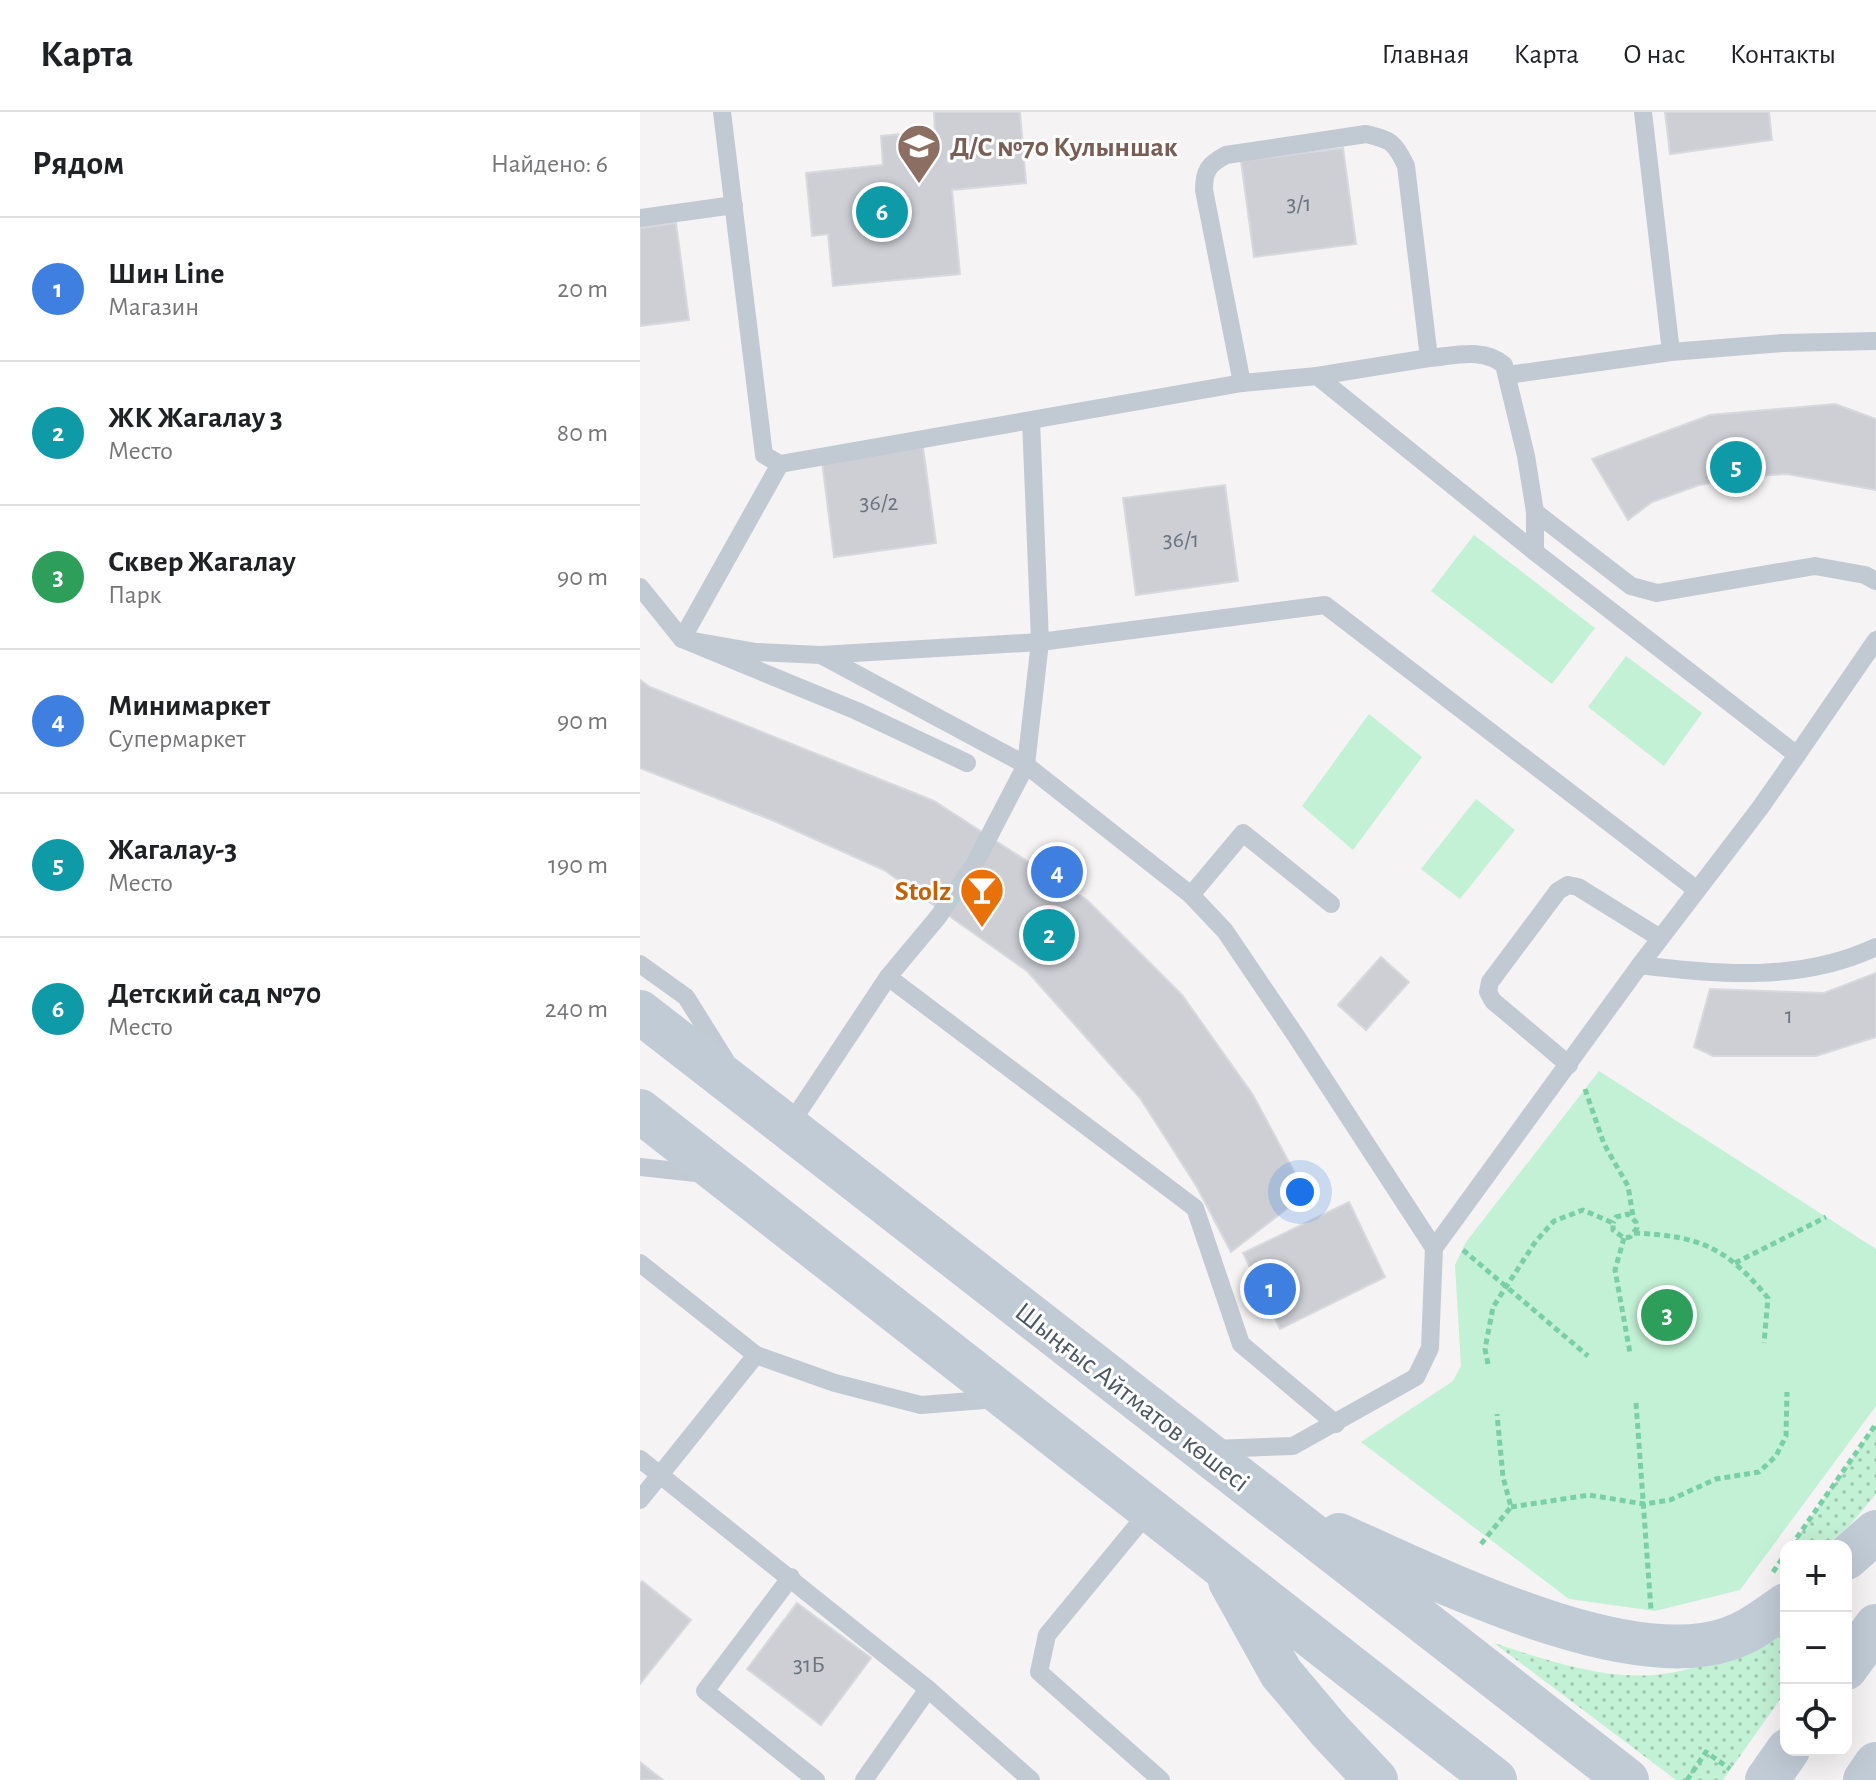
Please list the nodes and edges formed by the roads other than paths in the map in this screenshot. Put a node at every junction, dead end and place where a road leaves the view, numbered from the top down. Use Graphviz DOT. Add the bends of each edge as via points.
graph roads {
  1 [pos="722,112"];
  2 [pos="1643,112"];
  3 [pos="734,205"];
  4 [pos="640,218"];
  5 [pos="1876,341"];
  6 [pos="1671,352"];
  7 [pos="1429,358"];
  8 [pos="1508,375"];
  9 [pos="1317,376"];
  10 [pos="1242,383"];
  11 [pos="1031,420"];
  12 [pos="780,464"];
  13 [pos="1535,512"];
  14 [pos="1535,552"];
  15 [pos="1876,581"];
  16 [pos="640,587"];
  17 [pos="682,639"];
  18 [pos="1876,640"];
  19 [pos="1040,642"];
  20 [pos="821,655"];
  21 [pos="1797,755"];
  22 [pos="967,763"];
  23 [pos="1026,765"];
  24 [pos="1697,890"];
  25 [pos="1191,895"];
  26 [pos="1331,904"];
  27 [pos="1660,938"];
  28 [pos="1876,947"];
  29 [pos="640,964"];
  30 [pos="1640,965"];
  31 [pos="888,977"];
  32 [pos="640,1012"];
  33 [pos="1569,1065"];
  34 [pos="743,1091"];
  35 [pos="640,1111"];
  36 [pos="789,1126"];
  37 [pos="640,1167"];
  38 [pos="724,1177"];
  39 [pos="1434,1248"];
  40 [pos="640,1263"];
  41 [pos="756,1355"];
  42 [pos="1007,1398"];
  43 [pos="1336,1424"];
  44 [pos="1202,1450"];
  45 [pos="640,1459"];
  46 [pos="659,1473"];
  47 [pos="640,1500"];
  48 [pos="1277,1508"];
  49 [pos="1150,1510"];
  50 [pos="1876,1532"];
  51 [pos="1852,1553"];
  52 [pos="1221,1565"];
  53 [pos="791,1577"];
  54 [pos="1780,1609"];
  55 [pos="1876,1626"];
  56 [pos="1852,1660"];
  57 [pos="928,1689"];
  58 [pos="1780,1755"];
  59 [pos="1876,1764"];
  60 [pos="1749,1775"];
  61 [pos="1020,1776"];
  62 [pos="816,1780"];
  63 [pos="864,1780"];
  64 [pos="1161,1780"];
  65 [pos="1376,1780"];
  66 [pos="1495,1780"];
  67 [pos="1627,1780"];
  68 [pos="1865,1780"];
  1 -- 3 [label="lane"];
  2 -- 6 [label="lane"];
  3 -- 4 [label="lane"];
  3 -- 12 [label="lane" via="764,455"];
  5 -- 6 [label="lane"];
  6 -- 8 [label="lane"];
  7 -- 8 [label="lane" via="1487,355 1504,365"];
  7 -- 9 [label="lane"];
  7 -- 10 [label="lane" via="1406,166 1397,147 1366,134 1226,155 1206,170 1204,190"];
  8 -- 13 [label="lane"];
  9 -- 10 [label="lane"];
  9 -- 14 [label="lane"];
  10 -- 11 [label="lane"];
  11 -- 12 [label="lane"];
  11 -- 19 [label="lane"];
  12 -- 17 [label="lane"];
  13 -- 14 [label="lane"];
  13 -- 15 [label="lane" via="1631,586 1657,593 1815,566"];
  14 -- 21 [label="lane"];
  16 -- 17 [label="lane"];
  17 -- 20 [label="lane" via="756,652"];
  17 -- 22 [label="lane"];
  18 -- 21 [label="lane"];
  19 -- 20 [label="lane"];
  19 -- 23 [label="lane"];
  19 -- 24 [label="lane" via="1325,605"];
  20 -- 23 [label="lane"];
  21 -- 24 [label="lane"];
  23 -- 25 [label="lane"];
  23 -- 31 [label="lane" via="974,865"];
  24 -- 27 [label="lane"];
  25 -- 26 [label="lane" via="1243,833"];
  25 -- 39 [label="lane" via="1234,944"];
  27 -- 30 [label="lane"];
  27 -- 33 [label="lane" via="1568,885 1558,891 1490,982 1493,1001"];
  28 -- 30 [label="lane" via="1804,971 1703,973"];
  29 -- 34 [label="lane" via="686,997"];
  30 -- 33 [label="lane"];
  31 -- 36 [label="lane"];
  31 -- 43 [label="lane" via="1195,1208 1241,1344"];
  32 -- 34 [label="main road, Шыңғыс Айтматов көшесі"];
  33 -- 39 [label="lane"];
  34 -- 36 [label="main road, Шыңғыс Айтматов көшесі"];
  35 -- 38 [label="main road"];
  36 -- 44 [label="main road, Шыңғыс Айтматов көшесі"];
  37 -- 38 [label="lane"];
  38 -- 42 [label="main road"];
  39 -- 43 [label="lane" via="1430,1348 1416,1377"];
  40 -- 41 [label="lane"];
  41 -- 42 [label="lane" via="921,1405"];
  41 -- 46 [label="lane"];
  42 -- 49 [label="main road"];
  43 -- 44 [label="lane" via="1293,1446"];
  44 -- 48 [label="main road, Шыңғыс Айтматов көшесі"];
  45 -- 46 [label="lane"];
  46 -- 47 [label="lane"];
  46 -- 53 [label="lane"];
  48 -- 54 [label="main road" via="1493,1603 1623,1643 1692,1646 1726,1640"];
  48 -- 67 [label="main road, Шыңғыс Айтматов көшесі"];
  49 -- 52 [label="main road"];
  49 -- 64 [label="lane" via="1047,1635 1039,1672"];
  50 -- 51 [label="main road"];
  52 -- 65 [label="main road" via="1281,1673"];
  52 -- 66 [label="main road"];
  53 -- 57 [label="lane"];
  53 -- 62 [label="lane" via="705,1691"];
  55 -- 56 [label="main road"];
  57 -- 61 [label="lane"];
  57 -- 63 [label="lane"];
  58 -- 60 [label="main road"];
  59 -- 68 [label="main road"];
}
